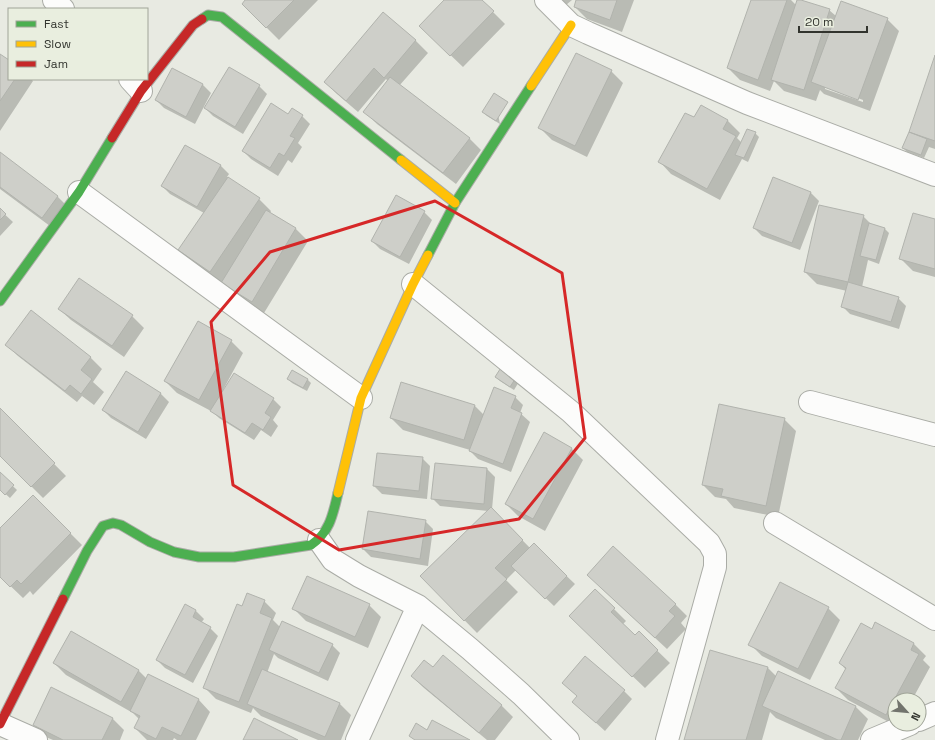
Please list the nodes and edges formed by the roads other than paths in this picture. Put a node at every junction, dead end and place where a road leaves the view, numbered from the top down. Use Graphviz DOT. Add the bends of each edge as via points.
graph roads {
  1 [pos="54,0"];
  2 [pos="546,0"];
  3 [pos="61,8"];
  4 [pos="571,25"];
  5 [pos="148,72"];
  6 [pos="136,85"];
  7 [pos="935,175"];
  8 [pos="79,192"];
  9 [pos="455,203"];
  10 [pos="413,284"];
  11 [pos="0,301"];
  12 [pos="361,398"];
  13 [pos="810,402"];
  14 [pos="935,435"];
  15 [pos="774,523"];
  16 [pos="319,540"];
  17 [pos="418,606"];
  18 [pos="935,619"];
  19 [pos="0,724"];
  20 [pos="891,732"];
  21 [pos="36,740"];
  22 [pos="357,740"];
  23 [pos="568,740"];
  24 [pos="667,740"];
  25 [pos="872,740"];
  1 -- 3 [label="street"];
  2 -- 4 [label="street"];
  4 -- 7 [label="street" via="747,103"];
  4 -- 9 [label="street"];
  5 -- 9 [label="street" via="193,24 208,15 222,17"];
  6 -- 8 [label="street"];
  8 -- 11 [label="street"];
  8 -- 12 [label="street"];
  9 -- 10 [label="street"];
  10 -- 12 [label="street"];
  10 -- 24 [label="street" via="571,412 709,543 715,554 715,567"];
  12 -- 16 [label="street" via="333,514"];
  13 -- 14 [label="street"];
  15 -- 18 [label="street"];
  16 -- 17 [label="street" via="333,560"];
  16 -- 19 [label="street" via="311,545 234,557 199,557 174,552 121,525 113,523 103,526 86,551"];
  17 -- 22 [label="street"];
  17 -- 23 [label="street" via="521,694"];
  19 -- 21 [label="street"];
  20 -- 25 [label="street"];
}
